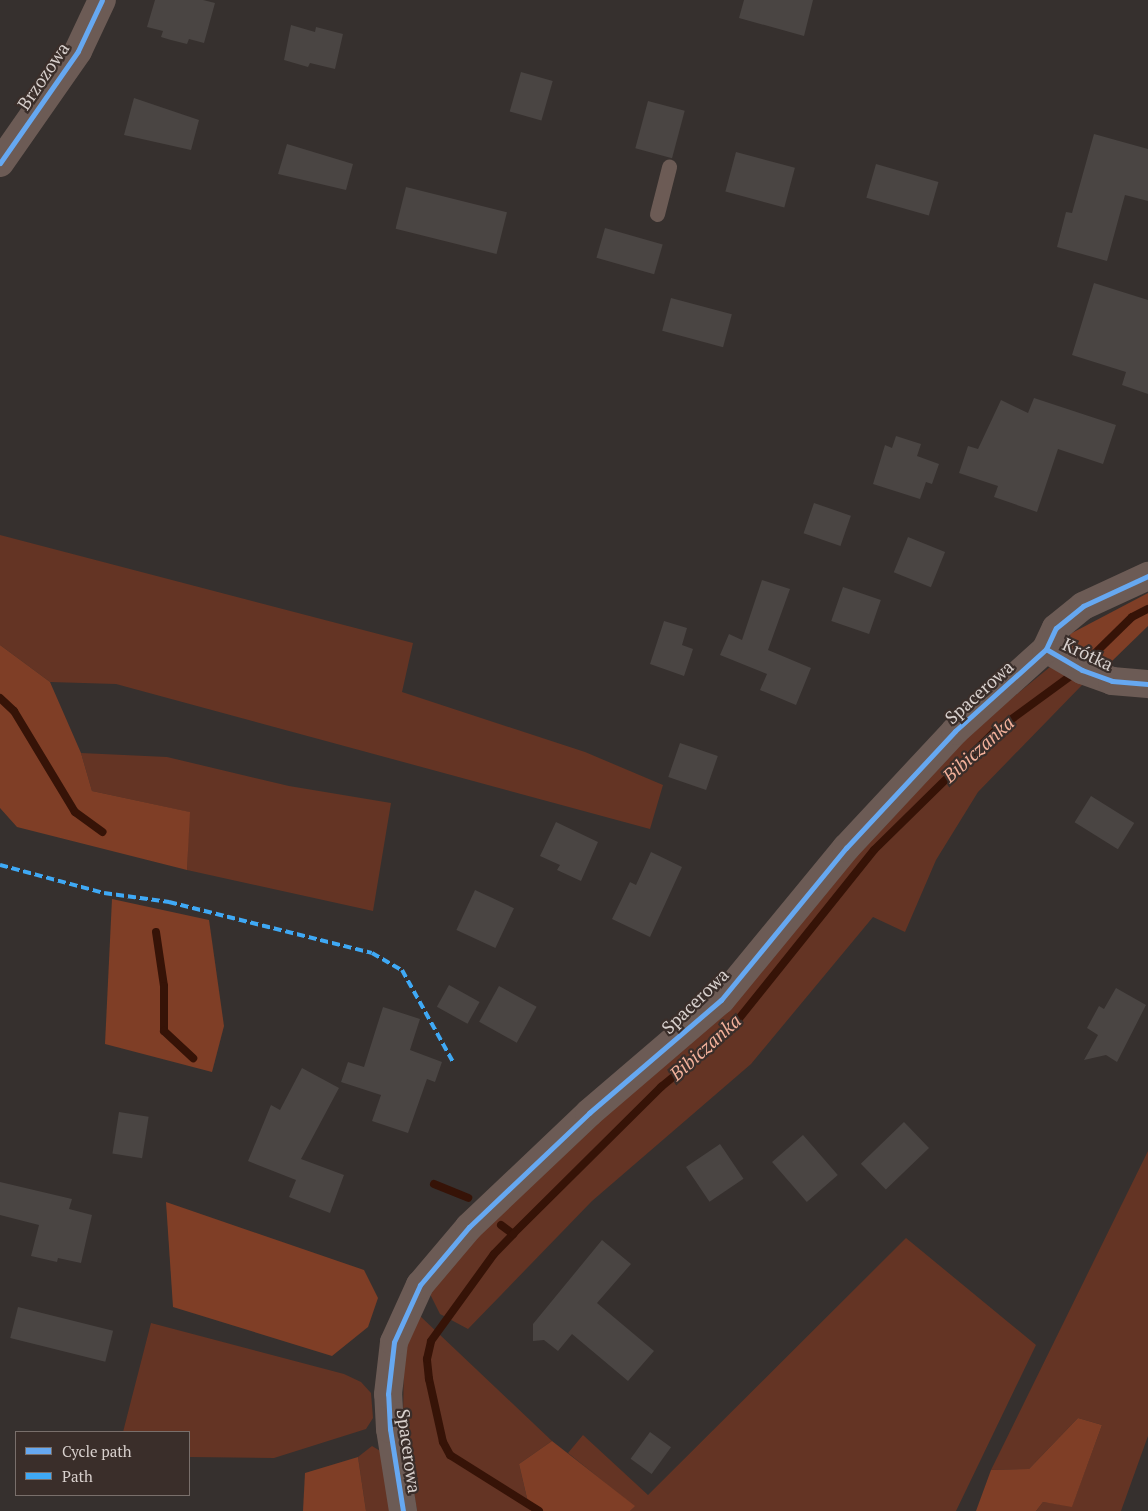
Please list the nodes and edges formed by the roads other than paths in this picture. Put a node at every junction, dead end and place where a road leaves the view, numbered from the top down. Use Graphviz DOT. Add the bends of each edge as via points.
graph roads {
  1 [pos="102,0"];
  2 [pos="0,163"];
  3 [pos="669,167"];
  4 [pos="657,214"];
  5 [pos="1148,576"];
  6 [pos="1046,649"];
  7 [pos="1148,684"];
  8 [pos="403,1511"];
  1 -- 2 [label="street, Brzozowa" via="78,51"];
  3 -- 4 [label="lane"];
  5 -- 6 [label="street, Spacerowa" via="1083,606 1056,628"];
  6 -- 7 [label="street, Krótka" via="1078,668 1112,681"];
  6 -- 8 [label="street, Spacerowa" via="955,731 846,848 721,1000 589,1113 525,1173 469,1227 420,1285 394,1342 388,1394"];
}
